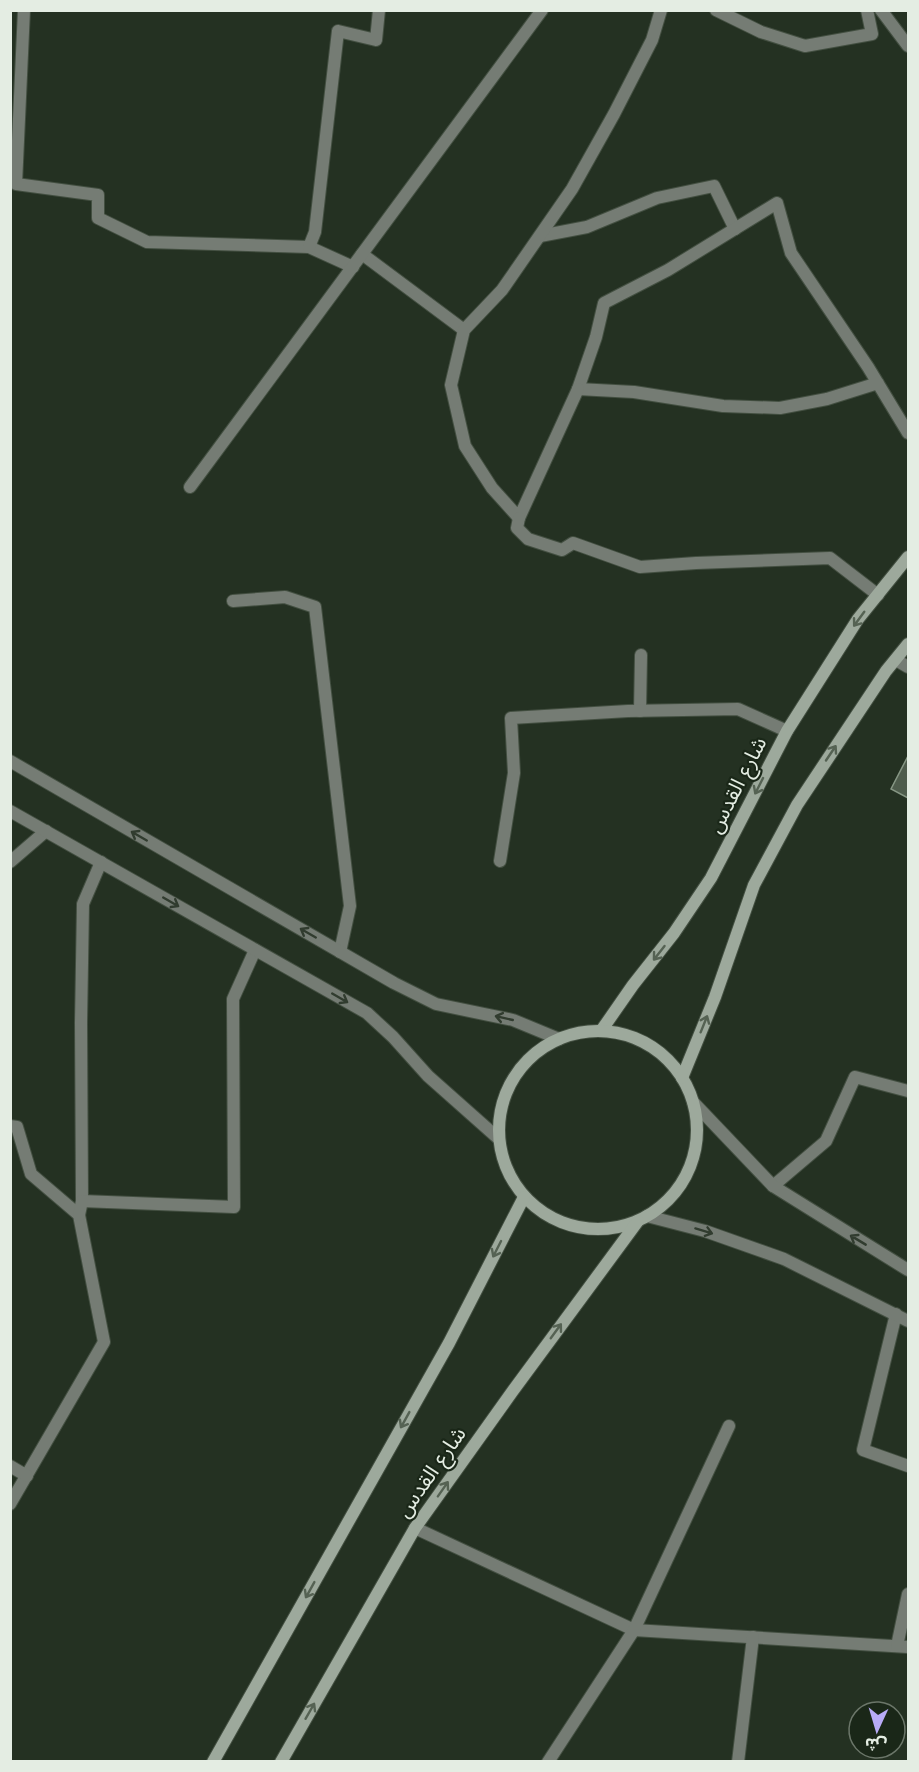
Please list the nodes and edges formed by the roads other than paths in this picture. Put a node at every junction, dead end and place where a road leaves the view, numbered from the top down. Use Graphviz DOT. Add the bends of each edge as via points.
graph roads {
  1 [pos="24,10"];
  2 [pos="379,10"];
  3 [pos="542,10"];
  4 [pos="661,10"];
  5 [pos="716,10"];
  6 [pos="867,10"];
  7 [pos="881,10"];
  8 [pos="909,46"];
  9 [pos="735,229"];
  10 [pos="540,236"];
  11 [pos="309,247"];
  12 [pos="362,254"];
  13 [pos="353,267"];
  14 [pos="464,330"];
  15 [pos="878,383"];
  16 [pos="578,388"];
  17 [pos="909,433"];
  18 [pos="190,487"];
  19 [pos="519,518"];
  20 [pos="909,557"];
  21 [pos="878,595"];
  22 [pos="233,601"];
  23 [pos="909,644"];
  24 [pos="641,655"];
  25 [pos="896,660"];
  26 [pos="909,667"];
  27 [pos="640,711"];
  28 [pos="787,731"];
  29 [pos="10,761"];
  30 [pos="10,811"];
  31 [pos="46,831"];
  32 [pos="500,861"];
  33 [pos="10,862"];
  34 [pos="101,862"];
  35 [pos="255,950"];
  36 [pos="340,952"];
  37 [pos="601,1031"];
  38 [pos="559,1039"];
  39 [pos="682,1078"];
  40 [pos="909,1091"];
  41 [pos="693,1102"];
  42 [pos="10,1126"];
  43 [pos="499,1139"];
  44 [pos="773,1186"];
  45 [pos="524,1197"];
  46 [pos="82,1201"];
  47 [pos="79,1215"];
  48 [pos="643,1218"];
  49 [pos="909,1270"];
  50 [pos="896,1314"];
  51 [pos="909,1321"];
  52 [pos="729,1425"];
  53 [pos="10,1466"];
  54 [pos="909,1466"];
  55 [pos="27,1476"];
  56 [pos="10,1504"];
  57 [pos="415,1528"];
  58 [pos="909,1594"];
  59 [pos="634,1630"];
  60 [pos="753,1637"];
  61 [pos="903,1647"];
  62 [pos="213,1761"];
  63 [pos="281,1761"];
  64 [pos="548,1761"];
  65 [pos="738,1761"];
  1 -- 11 [label="street" via="16,184 98,195 98,218 147,242"];
  2 -- 11 [label="street" via="376,40 338,31 315,232"];
  3 -- 12 [label="street"];
  4 -- 10 [label="street" via="652,40 614,114"];
  5 -- 6 [label="street" via="761,32 805,46 872,34"];
  7 -- 8 [label="street"];
  9 -- 10 [label="street" via="714,186 657,198 587,227"];
  9 -- 15 [label="street" via="777,203 791,253"];
  9 -- 16 [label="street" via="604,303"];
  10 -- 14 [label="street" via="502,290"];
  11 -- 13 [label="street"];
  12 -- 13 [label="street"];
  12 -- 14 [label="street"];
  13 -- 18 [label="street"];
  14 -- 19 [label="street" via="451,385 465,446 492,488"];
  15 -- 16 [label="street" via="780,408 723,406"];
  15 -- 17 [label="street"];
  16 -- 19 [label="street"];
  19 -- 21 [label="street" via="517,528 528,539 562,550 573,543 640,567 830,558"];
  20 -- 21 [label="main road, شارع القدس"];
  21 -- 28 [label="main road, شارع القدس, one-way" via="858,619"];
  22 -- 36 [label="street" via="285,597 315,606 350,906"];
  23 -- 25 [label="main road"];
  24 -- 27 [label="street"];
  25 -- 26 [label="street"];
  39 -- 25 [label="main road, one-way" via="754,885 797,805"];
  27 -- 28 [label="street" via="738,709"];
  27 -- 32 [label="street" via="511,718 514,773"];
  28 -- 37 [label="main road, شارع القدس, one-way" via="711,878"];
  36 -- 29 [label="street, one-way"];
  30 -- 31 [label="street"];
  31 -- 33 [label="street"];
  31 -- 34 [label="street"];
  34 -- 35 [label="street, one-way"];
  34 -- 46 [label="street" via="84,904"];
  35 -- 43 [label="street, one-way" via="367,1013"];
  35 -- 46 [label="street" via="233,999 234,1207"];
  38 -- 36 [label="street, one-way" via="513,1020 436,1004"];
  37 -- 38 [label="main road"];
  37 -- 39 [label="main road" via="647,1044 667,1059"];
  38 -- 43 [label="main road" via="531,1057 506,1090"];
  39 -- 41 [label="main road"];
  40 -- 44 [label="street" via="855,1077 826,1141"];
  41 -- 44 [label="street"];
  41 -- 48 [label="main road" via="697,1128 694,1154 684,1178 668,1200"];
  42 -- 47 [label="street" via="17,1127 31,1174"];
  43 -- 45 [label="main road" via="511,1179"];
  49 -- 44 [label="street, one-way"];
  45 -- 48 [label="main road" via="543,1212 581,1227 614,1227"];
  45 -- 62 [label="main road, شارع القدس, one-way" via="449,1343"];
  46 -- 47 [label="street"];
  47 -- 55 [label="street" via="104,1342"];
  48 -- 50 [label="street, one-way" via="705,1231 784,1259"];
  57 -- 48 [label="main road, شارع القدس, one-way"];
  50 -- 51 [label="street"];
  50 -- 54 [label="street" via="863,1450"];
  52 -- 59 [label="street"];
  53 -- 55 [label="street"];
  55 -- 56 [label="street"];
  57 -- 59 [label="street"];
  63 -- 57 [label="main road, شارع القدس, one-way"];
  58 -- 61 [label="street"];
  59 -- 60 [label="street"];
  59 -- 64 [label="street"];
  60 -- 61 [label="street"];
  60 -- 65 [label="street"];
}
